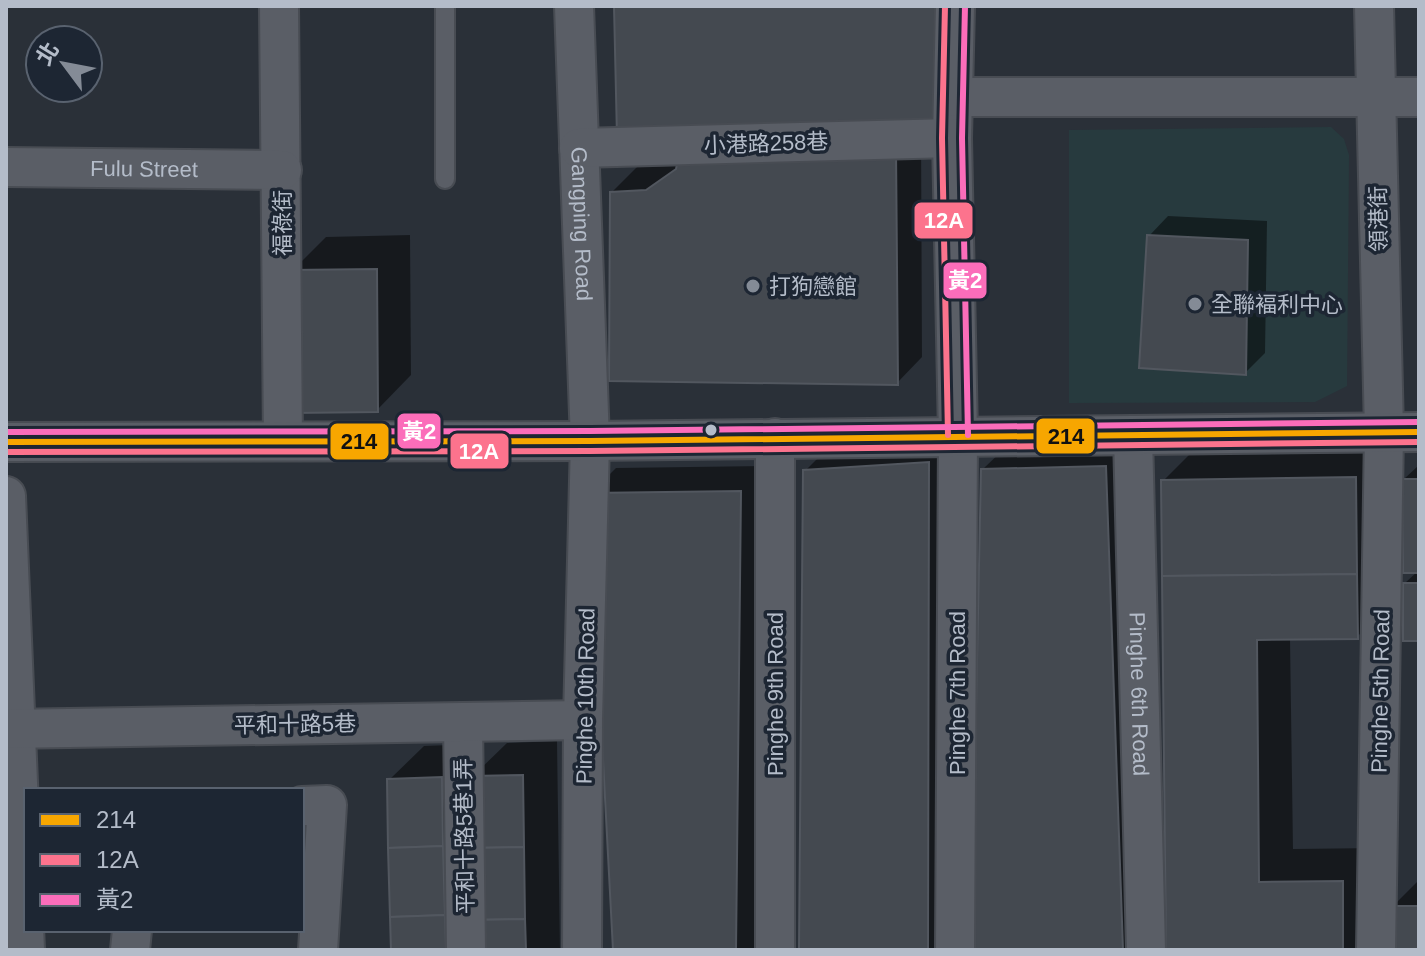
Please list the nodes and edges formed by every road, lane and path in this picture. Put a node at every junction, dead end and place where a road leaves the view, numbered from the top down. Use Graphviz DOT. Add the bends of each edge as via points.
graph roads {
  1 [pos="279,6"];
  2 [pos="445,6"];
  3 [pos="574,6"];
  4 [pos="955,6"];
  5 [pos="1374,6"];
  6 [pos="1375,96"];
  7 [pos="955,97"];
  8 [pos="1419,97"];
  9 [pos="952,138"];
  10 [pos="579,148"];
  11 [pos="6,167"];
  12 [pos="282,170"];
  13 [pos="445,179"];
  14 [pos="1401,432"];
  15 [pos="958,435"];
  16 [pos="1133,436"];
  17 [pos="775,438"];
  18 [pos="283,441"];
  19 [pos="590,441"];
  20 [pos="6,442"];
  21 [pos="6,496"];
  22 [pos="583,720"];
  23 [pos="463,722"];
  24 [pos="12,729"];
  25 [pos="315,806"];
  26 [pos="25,950"];
  27 [pos="318,950"];
  28 [pos="466,950"];
  29 [pos="582,950"];
  30 [pos="775,950"];
  31 [pos="955,950"];
  32 [pos="1146,950"];
  33 [pos="1376,950"];
  1 -- 12 [label="street, 福祿街"];
  2 -- 13 [label="lane"];
  3 -- 10 [label="street, Gangping Road"];
  4 -- 7 [label="street, Pinghe 7th Road"];
  5 -- 6 [label="street, 領港街"];
  6 -- 7 [label="street"];
  6 -- 8 [label="street"];
  6 -- 14 [label="street, 領港街"];
  7 -- 9 [label="street, Pinghe 7th Road"];
  9 -- 10 [label="street, 小港路258巷"];
  9 -- 15 [label="street, Pinghe 7th Road"];
  10 -- 19 [label="street, Gangping Road"];
  11 -- 12 [label="street, Fulu Street"];
  12 -- 18 [label="street, 福祿街"];
  14 -- 16 [label="street"];
  14 -- 33 [label="street, Pinghe 5th Road"];
  15 -- 16 [label="street"];
  15 -- 17 [label="street"];
  15 -- 31 [label="street, Pinghe 7th Road"];
  16 -- 32 [label="street, Pinghe 6th Road"];
  17 -- 19 [label="street"];
  17 -- 30 [label="street, Pinghe 9th Road"];
  18 -- 19 [label="street"];
  18 -- 20 [label="street"];
  19 -- 22 [label="street, Pinghe 10th Road"];
  21 -- 24 [label="street"];
  22 -- 23 [label="street, 平和十路5巷"];
  22 -- 29 [label="street, Pinghe 10th Road"];
  23 -- 24 [label="street, 平和十路5巷"];
  23 -- 28 [label="street, 平和十路5巷1弄"];
  24 -- 26 [label="street"];
  25 -- 27 [label="street"];
}
